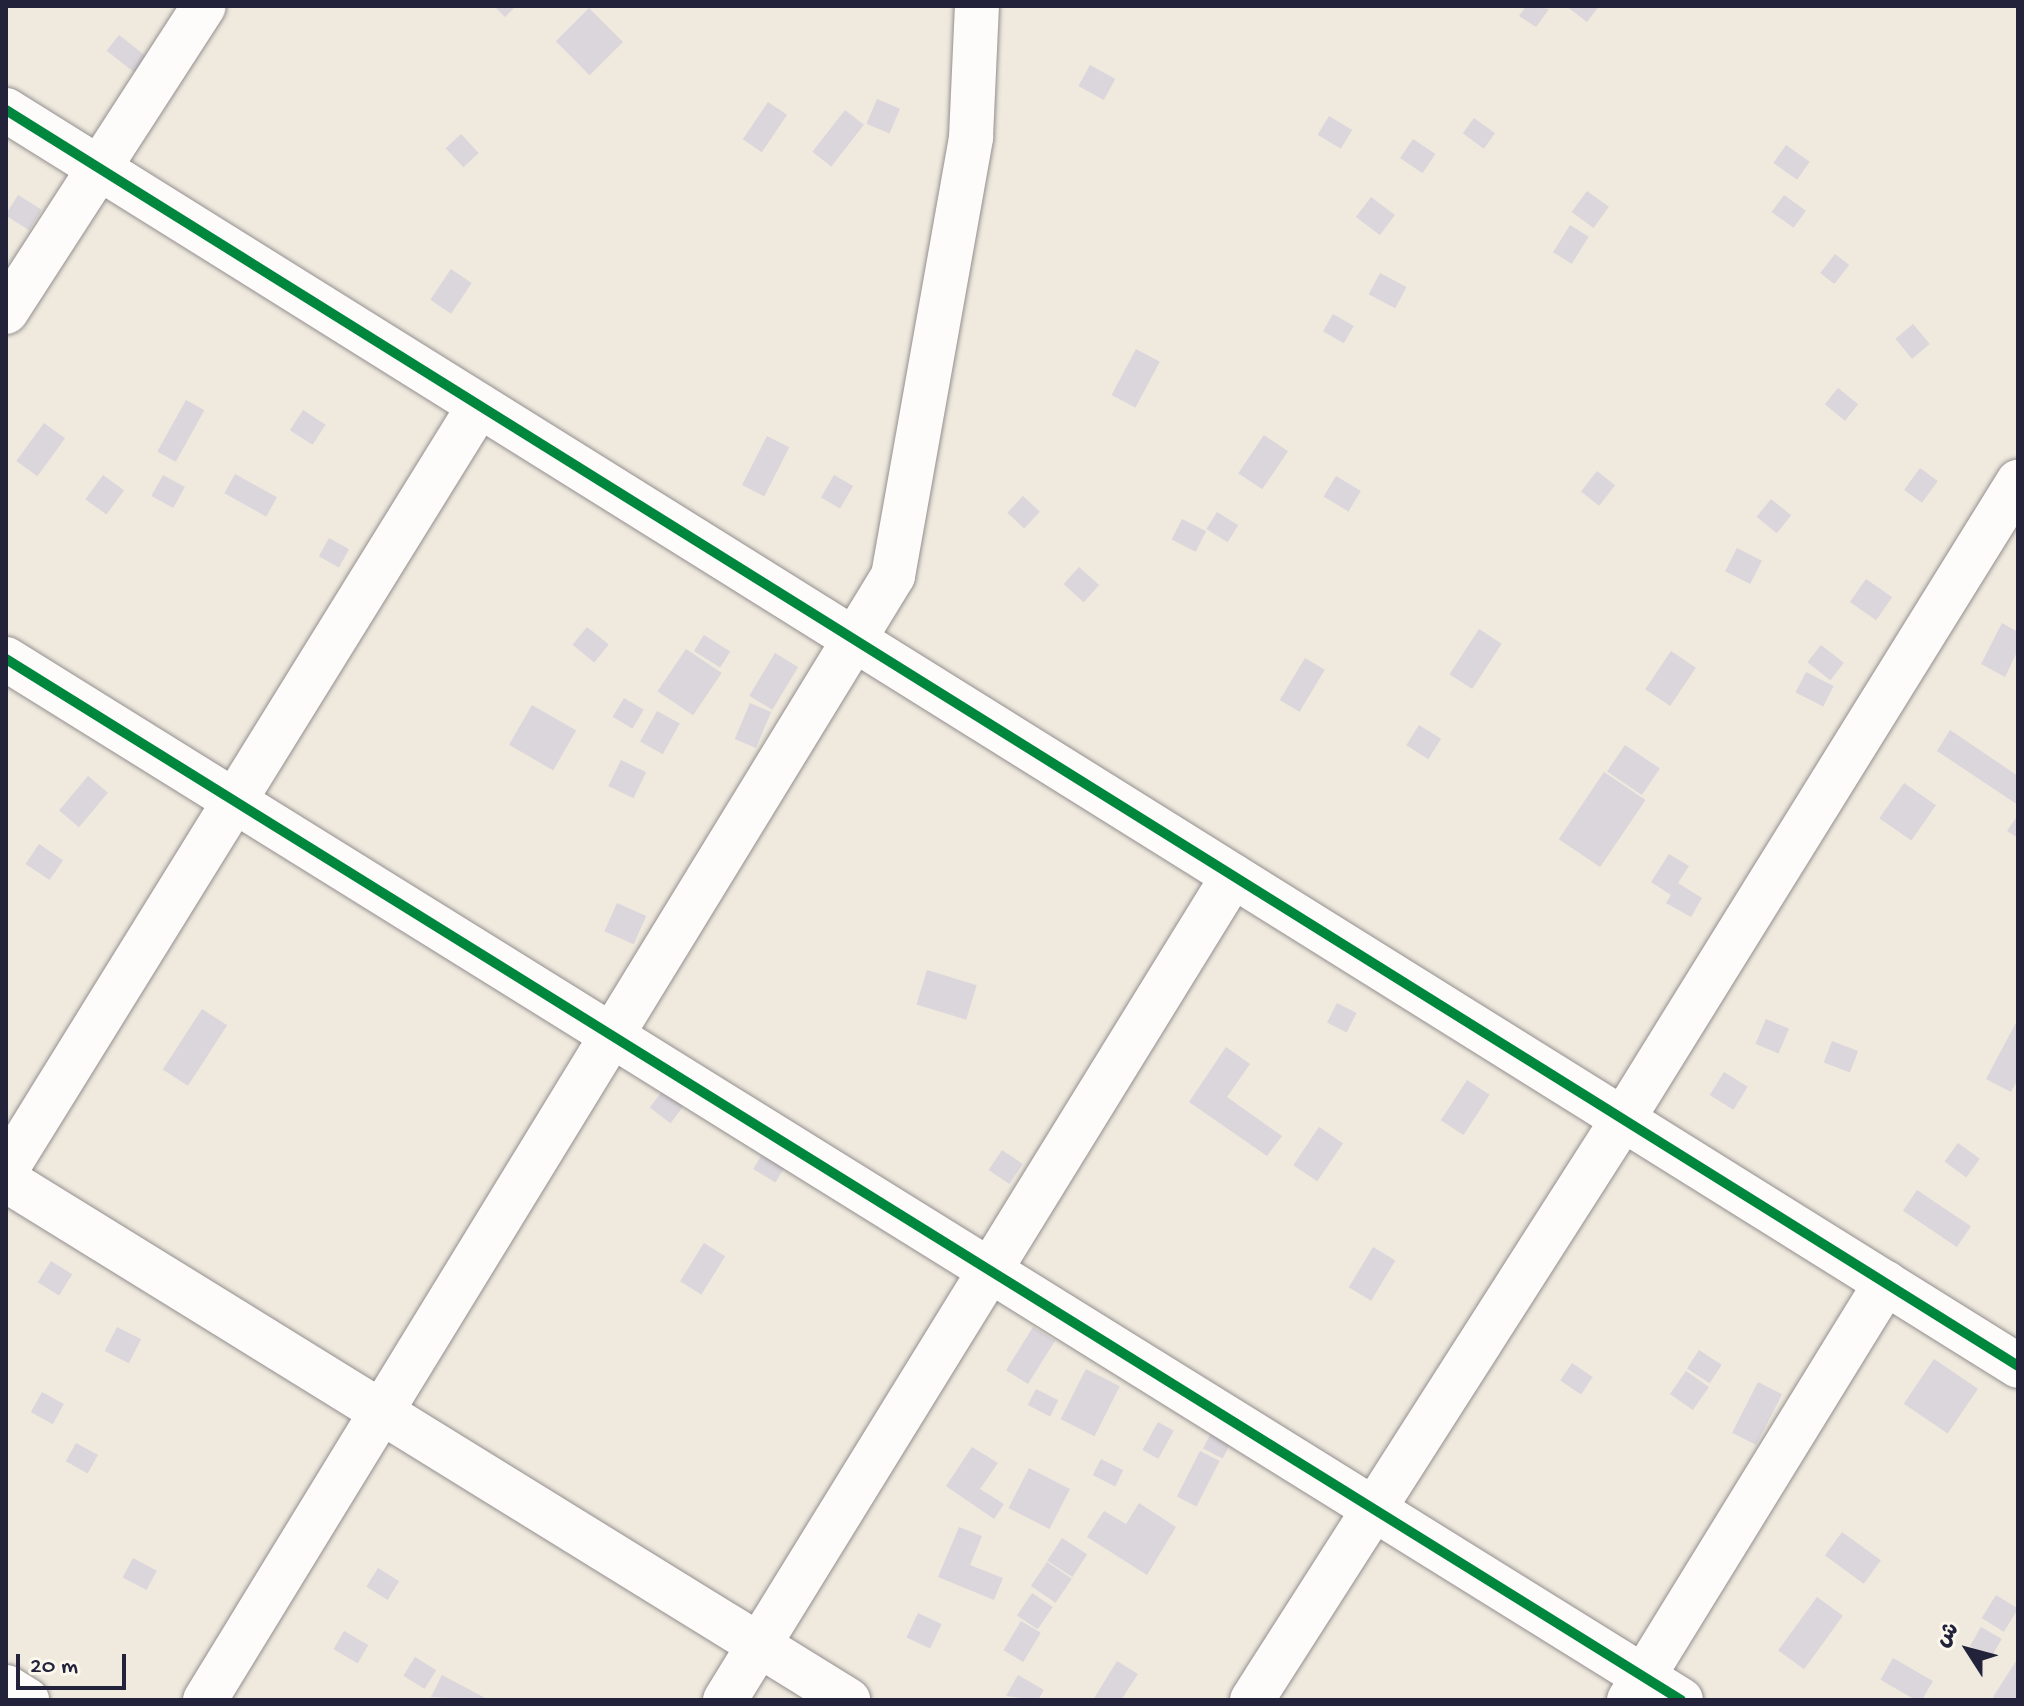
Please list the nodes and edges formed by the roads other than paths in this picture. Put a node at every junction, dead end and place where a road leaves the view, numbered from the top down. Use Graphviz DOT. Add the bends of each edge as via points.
graph roads {
  1 [pos="204,6"];
  2 [pos="977,6"];
  3 [pos="6,110"];
  4 [pos="99,168"];
  5 [pos="6,312"];
  6 [pos="479,406"];
  7 [pos="2018,482"];
  8 [pos="855,639"];
  9 [pos="6,659"];
  10 [pos="234,801"];
  11 [pos="1233,876"];
  12 [pos="612,1036"];
  13 [pos="1623,1119"];
  14 [pos="6,1170"];
  15 [pos="6,1180"];
  16 [pos="989,1270"];
  17 [pos="1886,1283"];
  18 [pos="2018,1366"];
  19 [pos="382,1412"];
  20 [pos="1374,1509"];
  21 [pos="759,1645"];
  22 [pos="6,1687"];
  23 [pos="1636,1688"];
  24 [pos="27,1700"];
  25 [pos="205,1700"];
  26 [pos="725,1700"];
  27 [pos="848,1700"];
  28 [pos="1252,1700"];
  29 [pos="1681,1700"];
  1 -- 4 [label="street"];
  2 -- 8 [label="street" via="971,137 893,576"];
  3 -- 4 [label="street"];
  4 -- 5 [label="street"];
  4 -- 6 [label="street"];
  6 -- 8 [label="street"];
  6 -- 10 [label="street"];
  7 -- 13 [label="street"];
  8 -- 11 [label="street"];
  8 -- 12 [label="street"];
  9 -- 10 [label="street"];
  10 -- 12 [label="street"];
  10 -- 14 [label="street"];
  11 -- 13 [label="street"];
  11 -- 16 [label="street"];
  12 -- 16 [label="street"];
  12 -- 19 [label="street"];
  13 -- 17 [label="street"];
  13 -- 20 [label="street"];
  15 -- 19 [label="street"];
  16 -- 20 [label="street"];
  16 -- 21 [label="street"];
  17 -- 18 [label="street"];
  17 -- 23 [label="street"];
  19 -- 21 [label="street"];
  19 -- 25 [label="street"];
  20 -- 23 [label="street"];
  20 -- 28 [label="street"];
  21 -- 26 [label="street"];
  21 -- 27 [label="street"];
  22 -- 24 [label="street"];
  23 -- 29 [label="street"];
}
